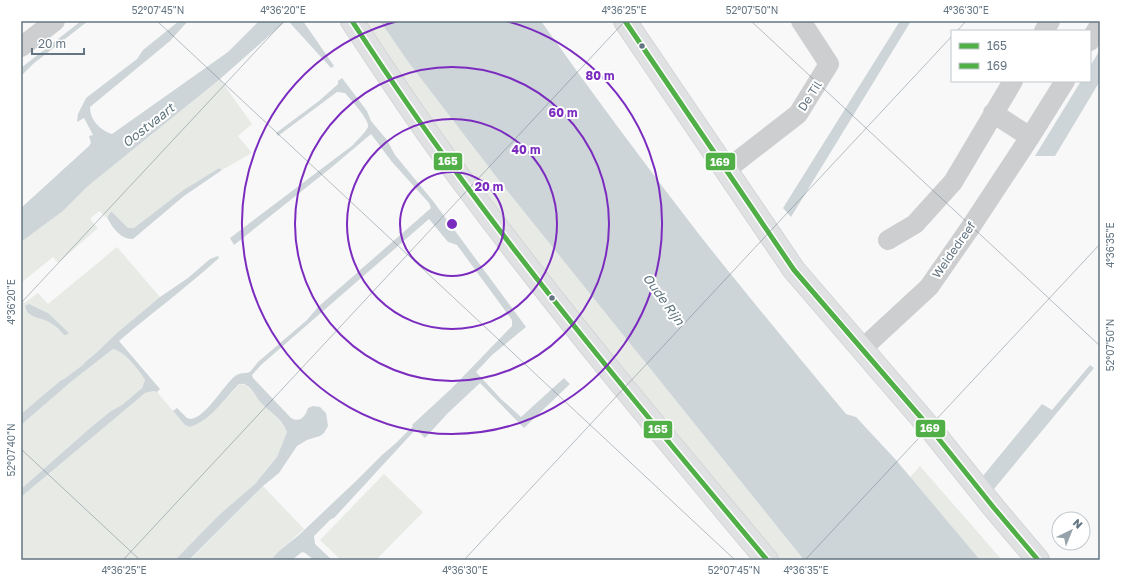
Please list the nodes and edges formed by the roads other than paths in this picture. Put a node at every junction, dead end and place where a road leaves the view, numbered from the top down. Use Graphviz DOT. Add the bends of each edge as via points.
graph roads {
  1 [pos="55,21"];
  2 [pos="352,21"];
  3 [pos="625,21"];
  4 [pos="801,21"];
  5 [pos="1050,21"];
  6 [pos="1100,24"];
  7 [pos="1045,30"];
  8 [pos="1091,38"];
  9 [pos="21,46"];
  10 [pos="1012,82"];
  11 [pos="1064,82"];
  12 [pos="993,113"];
  13 [pos="1030,138"];
  14 [pos="726,170"];
  15 [pos="888,240"];
  16 [pos="862,349"];
  17 [pos="767,560"];
  18 [pos="1038,560"];
  1 -- 9 [label="street"];
  2 -- 17 [label="street" via="412,111 512,246 675,450"];
  3 -- 14 [label="street"];
  4 -- 14 [label="street, De Til" via="830,64 798,114"];
  5 -- 7 [label="street"];
  6 -- 8 [label="street"];
  10 -- 12 [label="street"];
  11 -- 13 [label="street, Weidedreef"];
  12 -- 13 [label="street"];
  12 -- 15 [label="street" via="953,182 915,224"];
  13 -- 16 [label="street, Weidedreef" via="929,287"];
  14 -- 16 [label="street" via="794,270"];
  16 -- 18 [label="street"];
}
